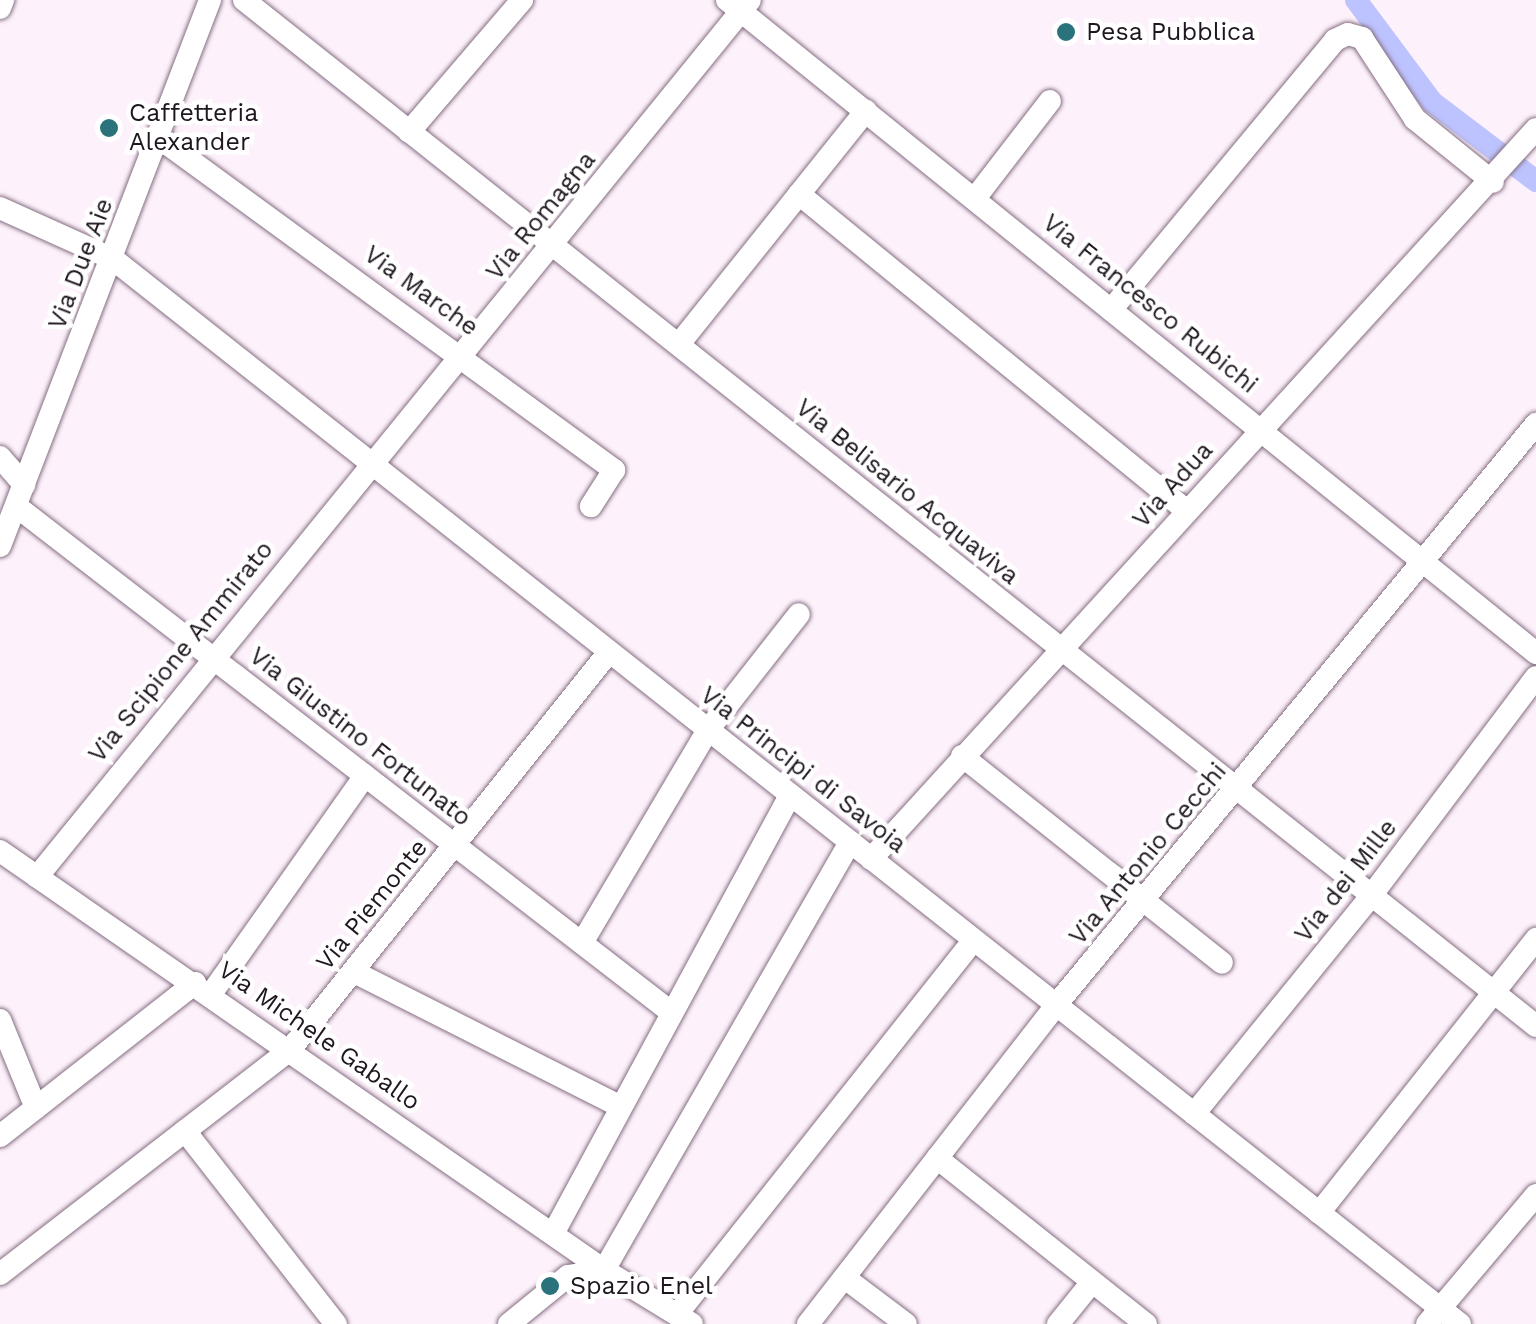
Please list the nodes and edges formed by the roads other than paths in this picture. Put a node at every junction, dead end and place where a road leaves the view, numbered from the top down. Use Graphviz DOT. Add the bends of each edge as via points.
graph roads {
  1 [pos="3,0"];
  2 [pos="244,0"];
  3 [pos="522,0"];
  4 [pos="740,4"];
  5 [pos="203,7"];
  6 [pos="0,8"];
  7 [pos="1050,100"];
  8 [pos="866,111"];
  9 [pos="1536,129"];
  10 [pos="409,132"];
  11 [pos="158,137"];
  12 [pos="1497,178"];
  13 [pos="799,194"];
  14 [pos="976,197"];
  15 [pos="0,208"];
  16 [pos="554,246"];
  17 [pos="113,259"];
  18 [pos="1111,310"];
  19 [pos="679,344"];
  20 [pos="462,354"];
  21 [pos="1536,424"];
  22 [pos="1259,430"];
  23 [pos="0,457"];
  24 [pos="369,462"];
  25 [pos="20,495"];
  26 [pos="591,506"];
  27 [pos="1187,512"];
  28 [pos="0,546"];
  29 [pos="1423,563"];
  30 [pos="799,614"];
  31 [pos="1059,649"];
  32 [pos="610,652"];
  33 [pos="1536,653"];
  34 [pos="212,658"];
  35 [pos="1536,678"];
  36 [pos="708,730"];
  37 [pos="962,756"];
  38 [pos="366,776"];
  39 [pos="1238,792"];
  40 [pos="790,795"];
  41 [pos="850,842"];
  42 [pos="456,846"];
  43 [pos="0,851"];
  44 [pos="871,859"];
  45 [pos="37,877"];
  46 [pos="1371,896"];
  47 [pos="1143,903"];
  48 [pos="1536,939"];
  49 [pos="974,940"];
  50 [pos="582,943"];
  51 [pos="1222,963"];
  52 [pos="354,972"];
  53 [pos="203,988"];
  54 [pos="1492,991"];
  55 [pos="1056,1005"];
  56 [pos="671,1012"];
  57 [pos="0,1020"];
  58 [pos="1536,1026"];
  59 [pos="290,1051"];
  60 [pos="621,1107"];
  61 [pos="36,1108"];
  62 [pos="1194,1114"];
  63 [pos="185,1131"];
  64 [pos="0,1136"];
  65 [pos="937,1158"];
  66 [pos="1536,1196"];
  67 [pos="1319,1213"];
  68 [pos="554,1232"];
  69 [pos="604,1270"];
  70 [pos="0,1274"];
  71 [pos="845,1278"];
  72 [pos="1092,1282"];
  73 [pos="1433,1316"];
  74 [pos="685,1319"];
  75 [pos="523,1320"];
  76 [pos="336,1324"];
  77 [pos="808,1324"];
  78 [pos="906,1324"];
  79 [pos="1058,1324"];
  80 [pos="1146,1324"];
  81 [pos="1460,1324"];
  1 -- 6 [label="street"];
  2 -- 10 [label="street, Via Belisario Acquaviva"];
  3 -- 10 [label="street"];
  4 -- 8 [label="street, Via Francesco Rubichi"];
  4 -- 16 [label="street, Via Romagna"];
  5 -- 11 [label="street, Via Due Aie"];
  7 -- 14 [label="street"];
  8 -- 13 [label="street"];
  8 -- 14 [label="street, Via Francesco Rubichi"];
  9 -- 12 [label="street, Via Adua"];
  10 -- 16 [label="street, Via Belisario Acquaviva"];
  11 -- 17 [label="street, Via Due Aie"];
  11 -- 20 [label="street, Via Marche"];
  12 -- 18 [label="street" via="1414,120 1362,38 1348,34 1335,40"];
  12 -- 22 [label="street, Via Adua"];
  13 -- 19 [label="street"];
  13 -- 27 [label="street"];
  14 -- 18 [label="street, Via Francesco Rubichi"];
  15 -- 17 [label="street, Via Principi di Savoia"];
  16 -- 19 [label="street, Via Belisario Acquaviva"];
  16 -- 20 [label="street, Via Romagna"];
  17 -- 24 [label="street, Via Principi di Savoia"];
  17 -- 25 [label="street, Via Due Aie"];
  18 -- 22 [label="street, Via Francesco Rubichi"];
  19 -- 31 [label="street, Via Belisario Acquaviva"];
  20 -- 24 [label="street, Via Romagna"];
  20 -- 26 [label="street, Via Marche" via="614,470"];
  21 -- 29 [label="street, Via Antonio Cecchi"];
  22 -- 27 [label="street, Via Adua"];
  22 -- 29 [label="street, Via Francesco Rubichi"];
  23 -- 25 [label="street, Via Giustino Fortunato"];
  24 -- 32 [label="street, Via Principi di Savoia"];
  24 -- 34 [label="street, Via Scipione Ammirato"];
  25 -- 28 [label="street, Via Due Aie"];
  25 -- 34 [label="street, Via Giustino Fortunato"];
  27 -- 31 [label="street, Via Adua"];
  29 -- 33 [label="street, Via Francesco Rubichi"];
  29 -- 39 [label="street, Via Antonio Cecchi"];
  30 -- 36 [label="street"];
  31 -- 37 [label="street, Via Adua"];
  31 -- 39 [label="street, Via Belisario Acquaviva"];
  32 -- 36 [label="street, Via Principi di Savoia"];
  32 -- 42 [label="street, Via Piemonte"];
  34 -- 38 [label="street, Via Giustino Fortunato"];
  34 -- 45 [label="street, Via Scipione Ammirato"];
  35 -- 46 [label="street, Via dei Mille"];
  36 -- 40 [label="street, Via Principi di Savoia"];
  36 -- 50 [label="street"];
  37 -- 44 [label="street, Via Adua"];
  37 -- 47 [label="street"];
  38 -- 42 [label="street, Via Giustino Fortunato"];
  38 -- 53 [label="street"];
  39 -- 46 [label="street, Via Belisario Acquaviva"];
  39 -- 47 [label="street, Via Antonio Cecchi"];
  40 -- 41 [label="street, Via Principi di Savoia"];
  40 -- 56 [label="street"];
  41 -- 44 [label="street, Via Principi di Savoia"];
  41 -- 69 [label="street"];
  42 -- 50 [label="street, Via Giustino Fortunato"];
  42 -- 52 [label="street, Via Piemonte"];
  43 -- 45 [label="street, Via Michele Gaballo"];
  44 -- 49 [label="street, Via Principi di Savoia"];
  45 -- 53 [label="street, Via Michele Gaballo"];
  46 -- 54 [label="street, Via Belisario Acquaviva"];
  46 -- 62 [label="street, Via dei Mille"];
  47 -- 51 [label="street"];
  47 -- 55 [label="street, Via Antonio Cecchi"];
  48 -- 54 [label="street"];
  49 -- 55 [label="street, Via Principi di Savoia"];
  49 -- 74 [label="street"];
  50 -- 56 [label="street, Via Giustino Fortunato"];
  52 -- 59 [label="street, Via Piemonte"];
  52 -- 60 [label="street"];
  53 -- 59 [label="street, Via Michele Gaballo"];
  53 -- 61 [label="street"];
  54 -- 58 [label="street, Via Belisario Acquaviva"];
  54 -- 67 [label="street"];
  55 -- 62 [label="street, Via Principi di Savoia"];
  55 -- 65 [label="street, Via Antonio Cecchi"];
  56 -- 60 [label="street"];
  57 -- 61 [label="street"];
  59 -- 63 [label="street, Via Piemonte"];
  59 -- 68 [label="street, Via Michele Gaballo"];
  60 -- 68 [label="street"];
  61 -- 64 [label="street"];
  62 -- 67 [label="street, Via Principi di Savoia"];
  63 -- 70 [label="street, Via Piemonte"];
  63 -- 76 [label="street"];
  65 -- 71 [label="street, Via Antonio Cecchi"];
  65 -- 72 [label="street"];
  66 -- 73 [label="street"];
  67 -- 73 [label="street, Via Principi di Savoia"];
  68 -- 69 [label="street, Via Michele Gaballo"];
  69 -- 74 [label="street, Via Michele Gaballo"];
  69 -- 75 [label="street" via="568,1276"];
  71 -- 77 [label="street, Via Antonio Cecchi"];
  71 -- 78 [label="street"];
  72 -- 79 [label="street"];
  72 -- 80 [label="street"];
  73 -- 81 [label="street, Via Principi di Savoia"];
}
